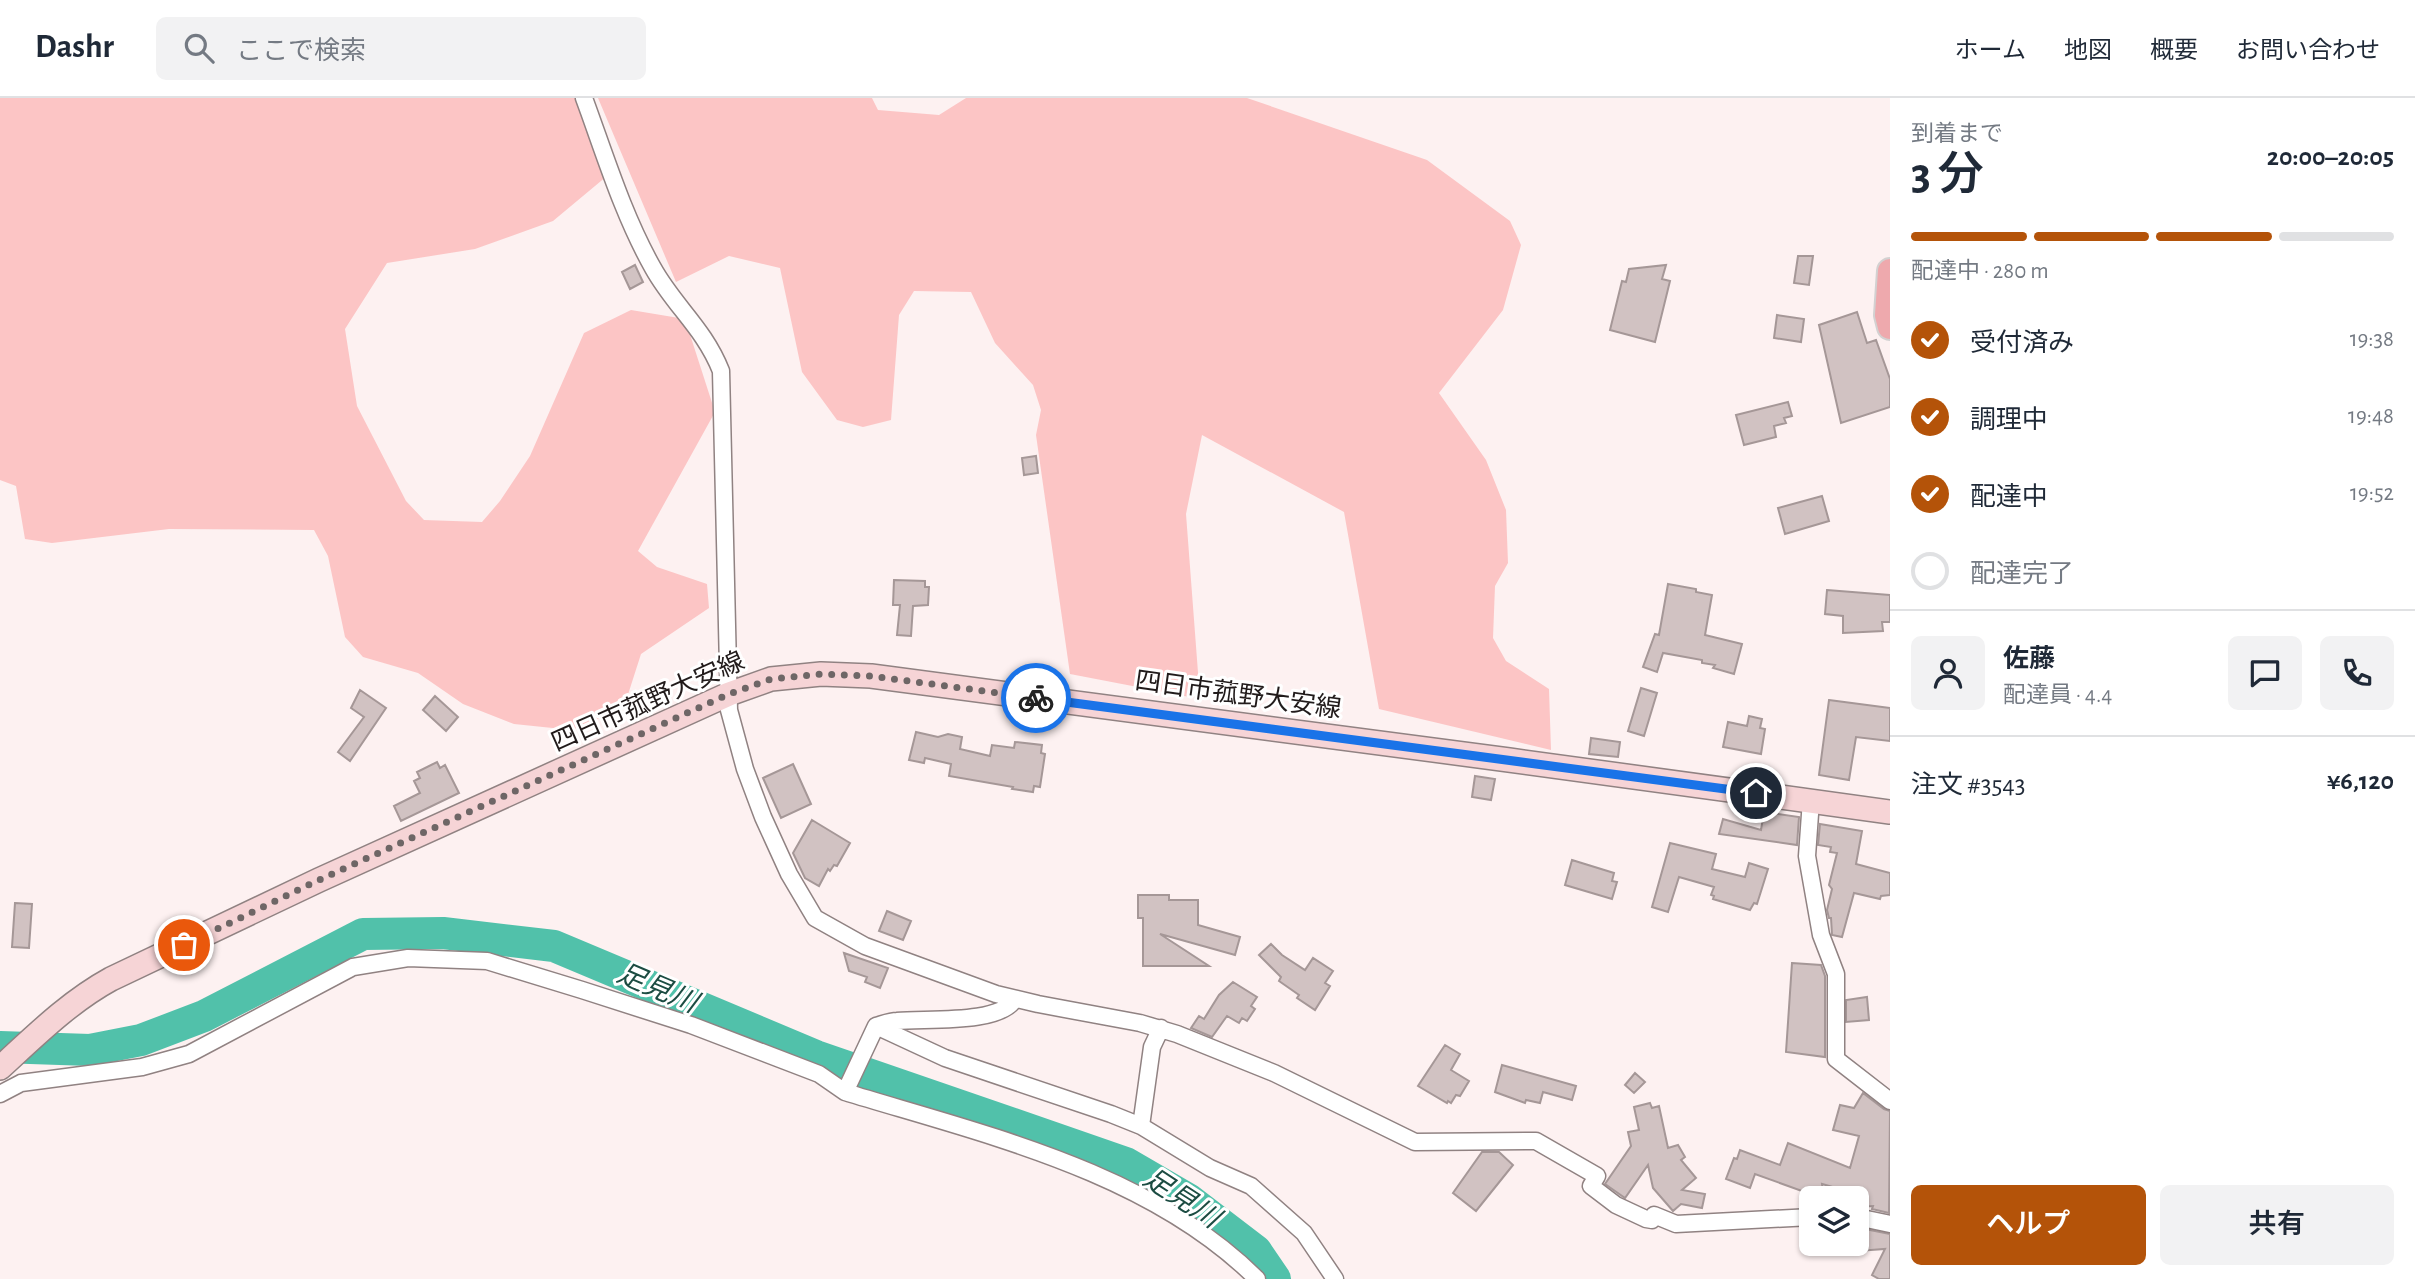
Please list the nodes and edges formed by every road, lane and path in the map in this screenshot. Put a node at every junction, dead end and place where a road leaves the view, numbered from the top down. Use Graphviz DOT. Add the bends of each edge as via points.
graph roads {
  1 [pos="584,98"];
  2 [pos="1890,271"];
  3 [pos="1890,327"];
  4 [pos="729,694"];
  5 [pos="1811,800"];
  6 [pos="1890,812"];
  7 [pos="1015,999"];
  8 [pos="876,1026"];
  9 [pos="1161,1028"];
  10 [pos="0,1068"];
  11 [pos="845,1092"];
  12 [pos="0,1094"];
  13 [pos="1890,1101"];
  14 [pos="1141,1126"];
  15 [pos="1799,1218"];
  16 [pos="1869,1220"];
  17 [pos="1890,1224"];
  18 [pos="1257,1279"];
  19 [pos="1335,1279"];
  1 -- 4 [label="street" via="636,238 655,272 707,340 721,371"];
  2 -- 3 [label="main road"];
  4 -- 5 [label="main road, 四日市菰野大安線" via="771,679 871,676"];
  4 -- 7 [label="street" via="745,769 789,874 815,918 884,954"];
  4 -- 10 [label="main road, 四日市菰野大安線" via="89,990"];
  5 -- 6 [label="main road, 四日市菰野大安線"];
  5 -- 13 [label="street" via="1807,856 1821,935 1836,974 1836,1059"];
  7 -- 8 [label="street" via="998,1012"];
  7 -- 9 [label="street"];
  8 -- 11 [label="street"];
  8 -- 14 [label="street" via="945,1058"];
  9 -- 14 [label="street" via="1152,1047"];
  9 -- 15 [label="street" via="1273,1073 1415,1142 1536,1141 1597,1177 1591,1186 1616,1205 1647,1219 1654,1215 1676,1224"];
  11 -- 12 [label="street" via="819,1074 691,1025 570,986 487,961 408,958 353,967 189,1054 142,1067 21,1083"];
  11 -- 18 [label="street" via="1107,1179 1159,1205 1219,1244"];
  14 -- 19 [label="street" via="1210,1168 1251,1186 1304,1233"];
  16 -- 17 [label="street"];
}
